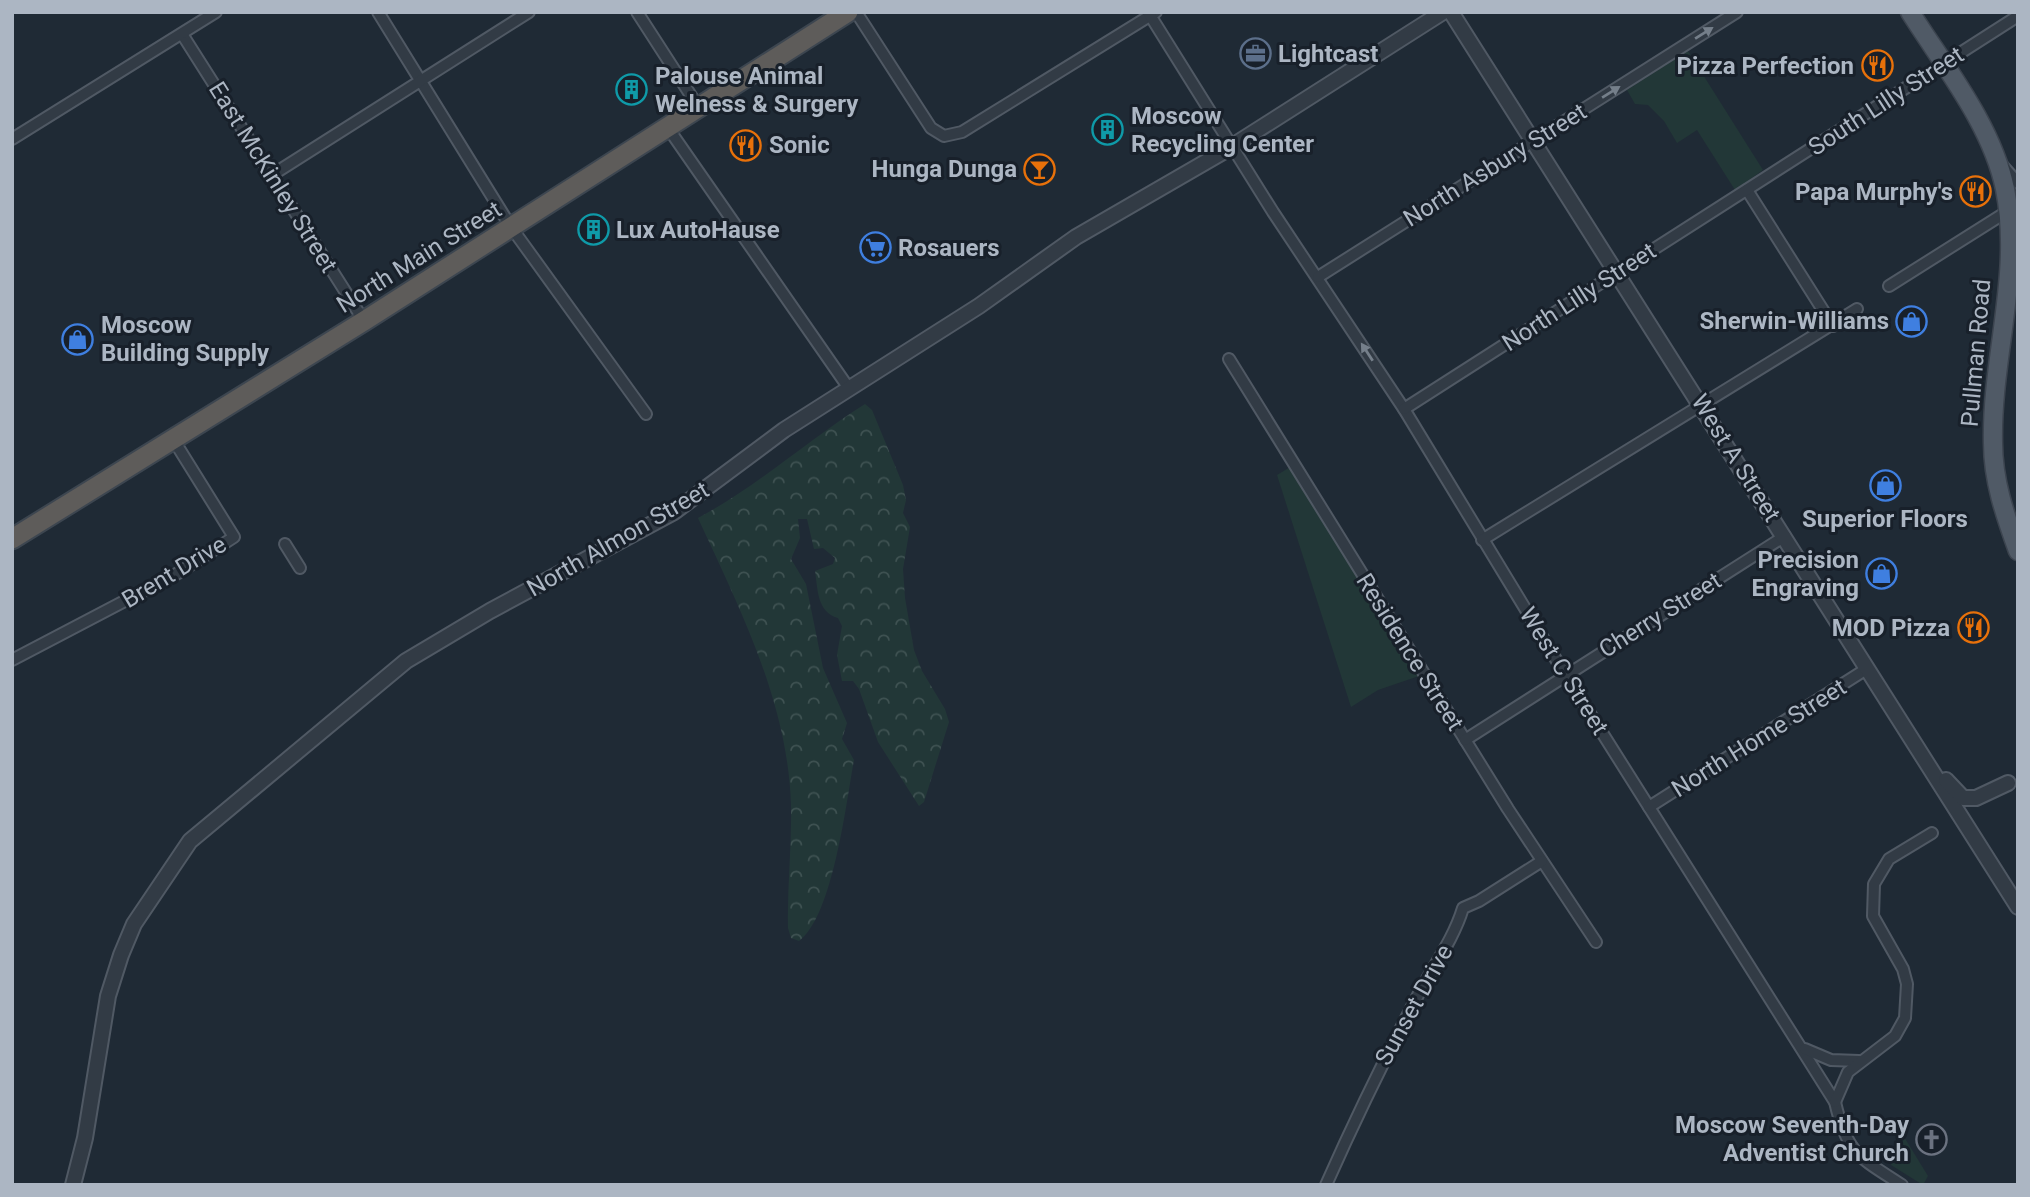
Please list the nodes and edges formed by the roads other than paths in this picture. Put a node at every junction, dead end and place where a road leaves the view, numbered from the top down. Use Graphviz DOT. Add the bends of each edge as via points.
graph roads {
  1 [pos="216,12"];
  2 [pos="378,12"];
  3 [pos="529,12"];
  4 [pos="638,12"];
  5 [pos="848,12"];
  6 [pos="856,12"];
  7 [pos="1443,12"];
  8 [pos="1451,12"];
  9 [pos="1737,12"];
  10 [pos="1910,12"];
  11 [pos="1151,13"];
  12 [pos="2018,16"];
  13 [pos="182,34"];
  14 [pos="1943,64"];
  15 [pos="420,81"];
  16 [pos="699,108"];
  17 [pos="668,128"];
  18 [pos="12,139"];
  19 [pos="1533,142"];
  20 [pos="1232,146"];
  21 [pos="1996,158"];
  22 [pos="272,175"];
  23 [pos="2018,183"];
  24 [pos="1751,188"];
  25 [pos="2008,211"];
  26 [pos="512,227"];
  27 [pos="1617,272"];
  28 [pos="1318,277"];
  29 [pos="1889,286"];
  30 [pos="1857,309"];
  31 [pos="364,321"];
  32 [pos="1833,326"];
  33 [pos="1229,359"];
  34 [pos="848,387"];
  35 [pos="1702,404"];
  36 [pos="1404,409"];
  37 [pos="646,414"];
  38 [pos="173,439"];
  39 [pos="1786,536"];
  40 [pos="12,539"];
  41 [pos="1482,540"];
  42 [pos="285,544"];
  43 [pos="2018,551"];
  44 [pos="300,568"];
  45 [pos="12,660"];
  46 [pos="1868,668"];
  47 [pos="1565,674"];
  48 [pos="1906,727"];
  49 [pos="1465,740"];
  50 [pos="2013,780"];
  51 [pos="1649,807"];
  52 [pos="1959,814"];
  53 [pos="1932,833"];
  54 [pos="1542,861"];
  55 [pos="2018,906"];
  56 [pos="1595,942"];
  57 [pos="1800,1047"];
  58 [pos="1859,1061"];
  59 [pos="1835,1102"];
  60 [pos="73,1185"];
  61 [pos="1326,1185"];
  62 [pos="1902,1185"];
  1 -- 13 [label="street"];
  2 -- 15 [label="street"];
  3 -- 15 [label="street"];
  4 -- 16 [label="street"];
  5 -- 16 [label="highway, North Main Street"];
  6 -- 11 [label="street" via="931,128 944,136 962,132"];
  7 -- 20 [label="street, North Almon Street"];
  8 -- 19 [label="street, West A Street"];
  19 -- 9 [label="street, North Asbury Street, one-way"];
  10 -- 14 [label="main road, Pullman Road"];
  11 -- 20 [label="street, West C Street"];
  12 -- 14 [label="street, South Lilly Street"];
  13 -- 18 [label="street"];
  13 -- 22 [label="street, East McKinley Street"];
  14 -- 21 [label="main road, Pullman Road"];
  14 -- 24 [label="street, South Lilly Street"];
  15 -- 22 [label="street"];
  15 -- 26 [label="street"];
  16 -- 17 [label="highway, North Main Street"];
  17 -- 26 [label="highway, North Main Street"];
  17 -- 34 [label="street"];
  19 -- 27 [label="street, West A Street"];
  19 -- 28 [label="street, North Asbury Street"];
  20 -- 28 [label="street, West C Street"];
  20 -- 34 [label="street, North Almon Street" via="1110,215 979,306"];
  21 -- 23 [label="street"];
  21 -- 25 [label="main road, Pullman Road"];
  22 -- 31 [label="street, East McKinley Street"];
  24 -- 27 [label="street, North Lilly Street"];
  24 -- 32 [label="street"];
  25 -- 29 [label="street"];
  25 -- 43 [label="main road, Pullman Road" via="2010,260 1993,444 1998,493"];
  26 -- 31 [label="highway, North Main Street"];
  26 -- 37 [label="street"];
  27 -- 35 [label="street, West A Street"];
  27 -- 36 [label="street, North Lilly Street"];
  36 -- 28 [label="street, West C Street, one-way"];
  30 -- 32 [label="street"];
  31 -- 38 [label="highway, North Main Street"];
  32 -- 35 [label="street"];
  33 -- 49 [label="street, Residence Street"];
  34 -- 60 [label="street, North Almon Street" via="674,512 406,662 190,841 134,924 121,955 108,996"];
  35 -- 39 [label="street, West A Street"];
  35 -- 41 [label="street"];
  36 -- 41 [label="street, West C Street"];
  38 -- 40 [label="highway, North Main Street"];
  38 -- 45 [label="street, Brent Drive" via="234,537 180,572"];
  39 -- 46 [label="street, West A Street"];
  39 -- 47 [label="street, Cherry Street"];
  41 -- 47 [label="street, West C Street"];
  42 -- 44 [label="street"];
  46 -- 48 [label="street, West A Street"];
  46 -- 51 [label="street, North Home Street"];
  47 -- 49 [label="street, Cherry Street"];
  47 -- 51 [label="street, West C Street"];
  48 -- 50 [label="street" via="1963,798 1976,798"];
  48 -- 52 [label="street, West A Street"];
  49 -- 54 [label="street, Residence Street"];
  50 -- 52 [label="street"];
  51 -- 57 [label="street, West C Street"];
  52 -- 55 [label="street, West A Street"];
  53 -- 58 [label="street" via="1889,859 1874,884 1873,916 1903,969 1908,995 1905,1018 1895,1036"];
  54 -- 56 [label="street, Residence Street"];
  54 -- 61 [label="street, Sunset Drive" via="1463,908 1361,1105"];
  57 -- 58 [label="street" via="1817,1056"];
  57 -- 59 [label="street, West C Street"];
  58 -- 59 [label="street" via="1848,1072"];
  59 -- 62 [label="street, West C Street" via="1849,1145 1858,1157"];
}
